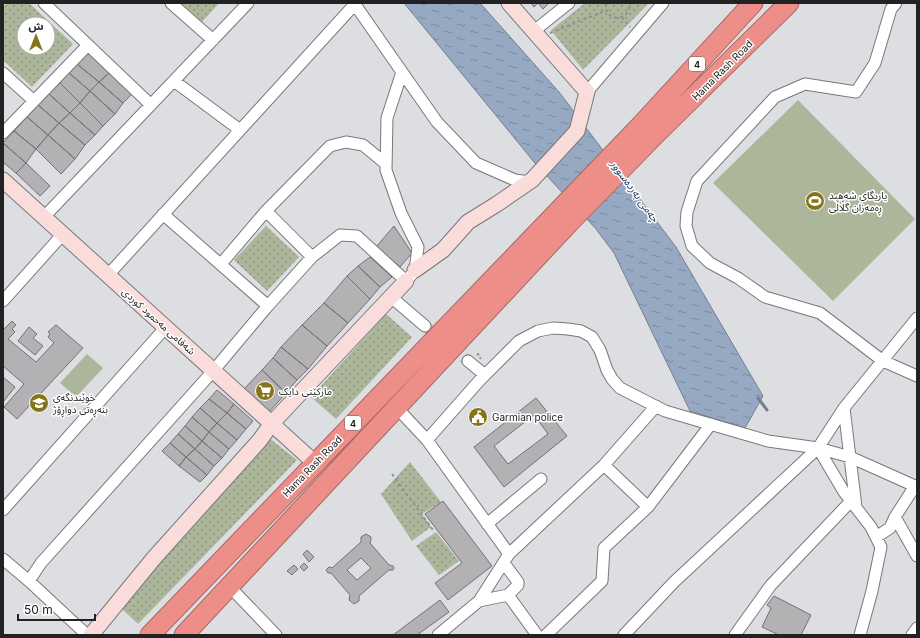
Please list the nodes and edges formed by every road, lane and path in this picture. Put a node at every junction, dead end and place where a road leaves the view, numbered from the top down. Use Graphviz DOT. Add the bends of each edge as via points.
graph roads {
  1 [pos="44,3"];
  2 [pos="171,3"];
  3 [pos="248,3"];
  4 [pos="509,3"];
  5 [pos="569,3"];
  6 [pos="606,3"];
  7 [pos="629,3"];
  8 [pos="662,3"];
  9 [pos="789,3"];
  10 [pos="896,3"];
  11 [pos="355,4"];
  12 [pos="752,4"];
  13 [pos="607,10"];
  14 [pos="766,26"];
  15 [pos="536,34"];
  16 [pos="213,40"];
  17 [pos="88,45"];
  18 [pos="402,72"];
  19 [pos="3,73"];
  20 [pos="174,81"];
  21 [pos="587,92"];
  22 [pos="34,101"];
  23 [pos="152,105"];
  24 [pos="240,130"];
  25 [pos="648,131"];
  26 [pos="3,133"];
  27 [pos="386,164"];
  28 [pos="4,182"];
  29 [pos="529,182"];
  30 [pos="266,211"];
  31 [pos="163,214"];
  32 [pos="44,217"];
  33 [pos="63,234"];
  34 [pos="312,257"];
  35 [pos="221,264"];
  36 [pos="108,275"];
  37 [pos="410,276"];
  38 [pos="391,297"];
  39 [pos="487,298"];
  40 [pos="3,301"];
  41 [pos="268,306"];
  42 [pos="917,318"];
  43 [pos="425,326"];
  44 [pos="166,327"];
  45 [pos="468,361"];
  46 [pos="883,361"];
  47 [pos="214,370"];
  48 [pos="484,375"];
  49 [pos="917,376"];
  50 [pos="656,406"];
  51 [pos="397,408"];
  52 [pos="844,408"];
  53 [pos="272,423"];
  54 [pos="711,424"];
  55 [pos="427,440"];
  56 [pos="818,448"];
  57 [pos="850,457"];
  58 [pos="315,462"];
  59 [pos="604,465"];
  60 [pos="392,474"];
  61 [pos="541,479"];
  62 [pos="916,486"];
  63 [pos="853,504"];
  64 [pos="648,507"];
  65 [pos="3,510"];
  66 [pos="895,517"];
  67 [pos="488,524"];
  68 [pos="433,530"];
  69 [pos="876,538"];
  70 [pos="917,556"];
  71 [pos="3,559"];
  72 [pos="507,559"];
  73 [pos="29,581"];
  74 [pos="230,587"];
  75 [pos="508,595"];
  76 [pos="480,601"];
  77 [pos="917,628"];
  78 [pos="87,635"];
  79 [pos="91,635"];
  80 [pos="150,635"];
  81 [pos="184,635"];
  82 [pos="276,635"];
  83 [pos="438,635"];
  84 [pos="537,635"];
  85 [pos="546,635"];
  86 [pos="624,635"];
  87 [pos="735,635"];
  88 [pos="860,635"];
  89 [pos="912,635"];
  1 -- 17 [label="street"];
  2 -- 16 [label="street"];
  3 -- 16 [label="street"];
  4 -- 15 [label="street"];
  5 -- 15 [label="street"];
  6 -- 13 [label="path"];
  7 -- 13 [label="path" via="629,10 621,18 613,17"];
  8 -- 21 [label="street"];
  9 -- 14 [label="highway, Hama Rash Road / 4"];
  10 -- 46 [label="street" via="891,9 875,63 856,92 805,84 775,97 697,181 687,212 686,226 692,246 710,263 765,297 820,313"];
  11 -- 18 [label="street"];
  11 -- 24 [label="street"];
  12 -- 14 [label="highway"];
  12 -- 25 [label="highway, Hama Rash Road / 4"];
  13 -- 15 [label="path"];
  14 -- 25 [label="highway, Hama Rash Road / 4"];
  15 -- 21 [label="street"];
  16 -- 20 [label="street"];
  17 -- 22 [label="street"];
  17 -- 23 [label="street"];
  18 -- 27 [label="street" via="387,118"];
  18 -- 29 [label="street" via="437,122 476,163 515,180"];
  19 -- 22 [label="street"];
  20 -- 23 [label="street"];
  20 -- 24 [label="street"];
  21 -- 29 [label="street" via="577,132"];
  22 -- 26 [label="street"];
  23 -- 32 [label="street"];
  24 -- 31 [label="street"];
  25 -- 39 [label="highway, Hama Rash Road / 4"];
  27 -- 30 [label="street" via="363,145 346,142 330,146"];
  27 -- 37 [label="street" via="401,213 418,247"];
  28 -- 32 [label="street, شەقامی مەحمود کوردی"];
  29 -- 37 [label="street" via="468,222 444,250"];
  30 -- 34 [label="street"];
  30 -- 35 [label="street"];
  31 -- 35 [label="street"];
  31 -- 36 [label="street"];
  32 -- 33 [label="street, شەقامی مەحمود کوردی"];
  33 -- 36 [label="street, شەقامی مەحمود کوردی"];
  33 -- 40 [label="street"];
  34 -- 37 [label="street" via="340,235 357,236"];
  34 -- 41 [label="street"];
  35 -- 41 [label="street"];
  36 -- 44 [label="street, شەقامی مەحمود کوردی"];
  37 -- 38 [label="street"];
  38 -- 43 [label="street"];
  38 -- 53 [label="street"];
  39 -- 51 [label="highway, Hama Rash Road / 4"];
  39 -- 58 [label="highway, Hama Rash Road / 4"];
  41 -- 47 [label="street"];
  42 -- 46 [label="street"];
  44 -- 47 [label="street, شەقامی مەحمود کوردی"];
  44 -- 65 [label="street"];
  45 -- 48 [label="street"];
  46 -- 49 [label="street"];
  46 -- 52 [label="street"];
  47 -- 53 [label="street, شەقامی مەحمود کوردی"];
  47 -- 73 [label="street" via="41,563"];
  48 -- 50 [label="street" via="519,341 538,332 553,328 581,331 592,337 607,370 620,388"];
  48 -- 55 [label="street"];
  50 -- 54 [label="street"];
  50 -- 59 [label="street"];
  51 -- 55 [label="street"];
  51 -- 74 [label="highway, Hama Rash Road / 4"];
  52 -- 56 [label="street"];
  52 -- 57 [label="street"];
  53 -- 58 [label="street, شەقامی مەحمود کوردی"];
  53 -- 79 [label="street" via="260,440 154,558"];
  54 -- 56 [label="street" via="768,441"];
  54 -- 64 [label="street"];
  55 -- 67 [label="street"];
  56 -- 57 [label="street"];
  56 -- 63 [label="street"];
  56 -- 86 [label="street" via="674,582"];
  57 -- 62 [label="street"];
  57 -- 63 [label="street"];
  58 -- 80 [label="highway, Hama Rash Road / 4"];
  59 -- 64 [label="street"];
  59 -- 72 [label="street"];
  60 -- 68 [label="path"];
  61 -- 67 [label="street"];
  62 -- 66 [label="street"];
  63 -- 69 [label="street"];
  63 -- 87 [label="street" via="771,585"];
  64 -- 85 [label="street" via="604,548 602,581"];
  66 -- 69 [label="street" via="890,528"];
  66 -- 70 [label="street"];
  67 -- 72 [label="street"];
  69 -- 88 [label="street" via="881,547 879,562"];
  71 -- 73 [label="street"];
  72 -- 75 [label="street" via="518,582"];
  72 -- 76 [label="street"];
  73 -- 78 [label="street"];
  74 -- 81 [label="highway, Hama Rash Road / 4"];
  74 -- 82 [label="street"];
  75 -- 76 [label="street"];
  75 -- 84 [label="street"];
  76 -- 83 [label="street"];
  77 -- 89 [label="street"];
}
